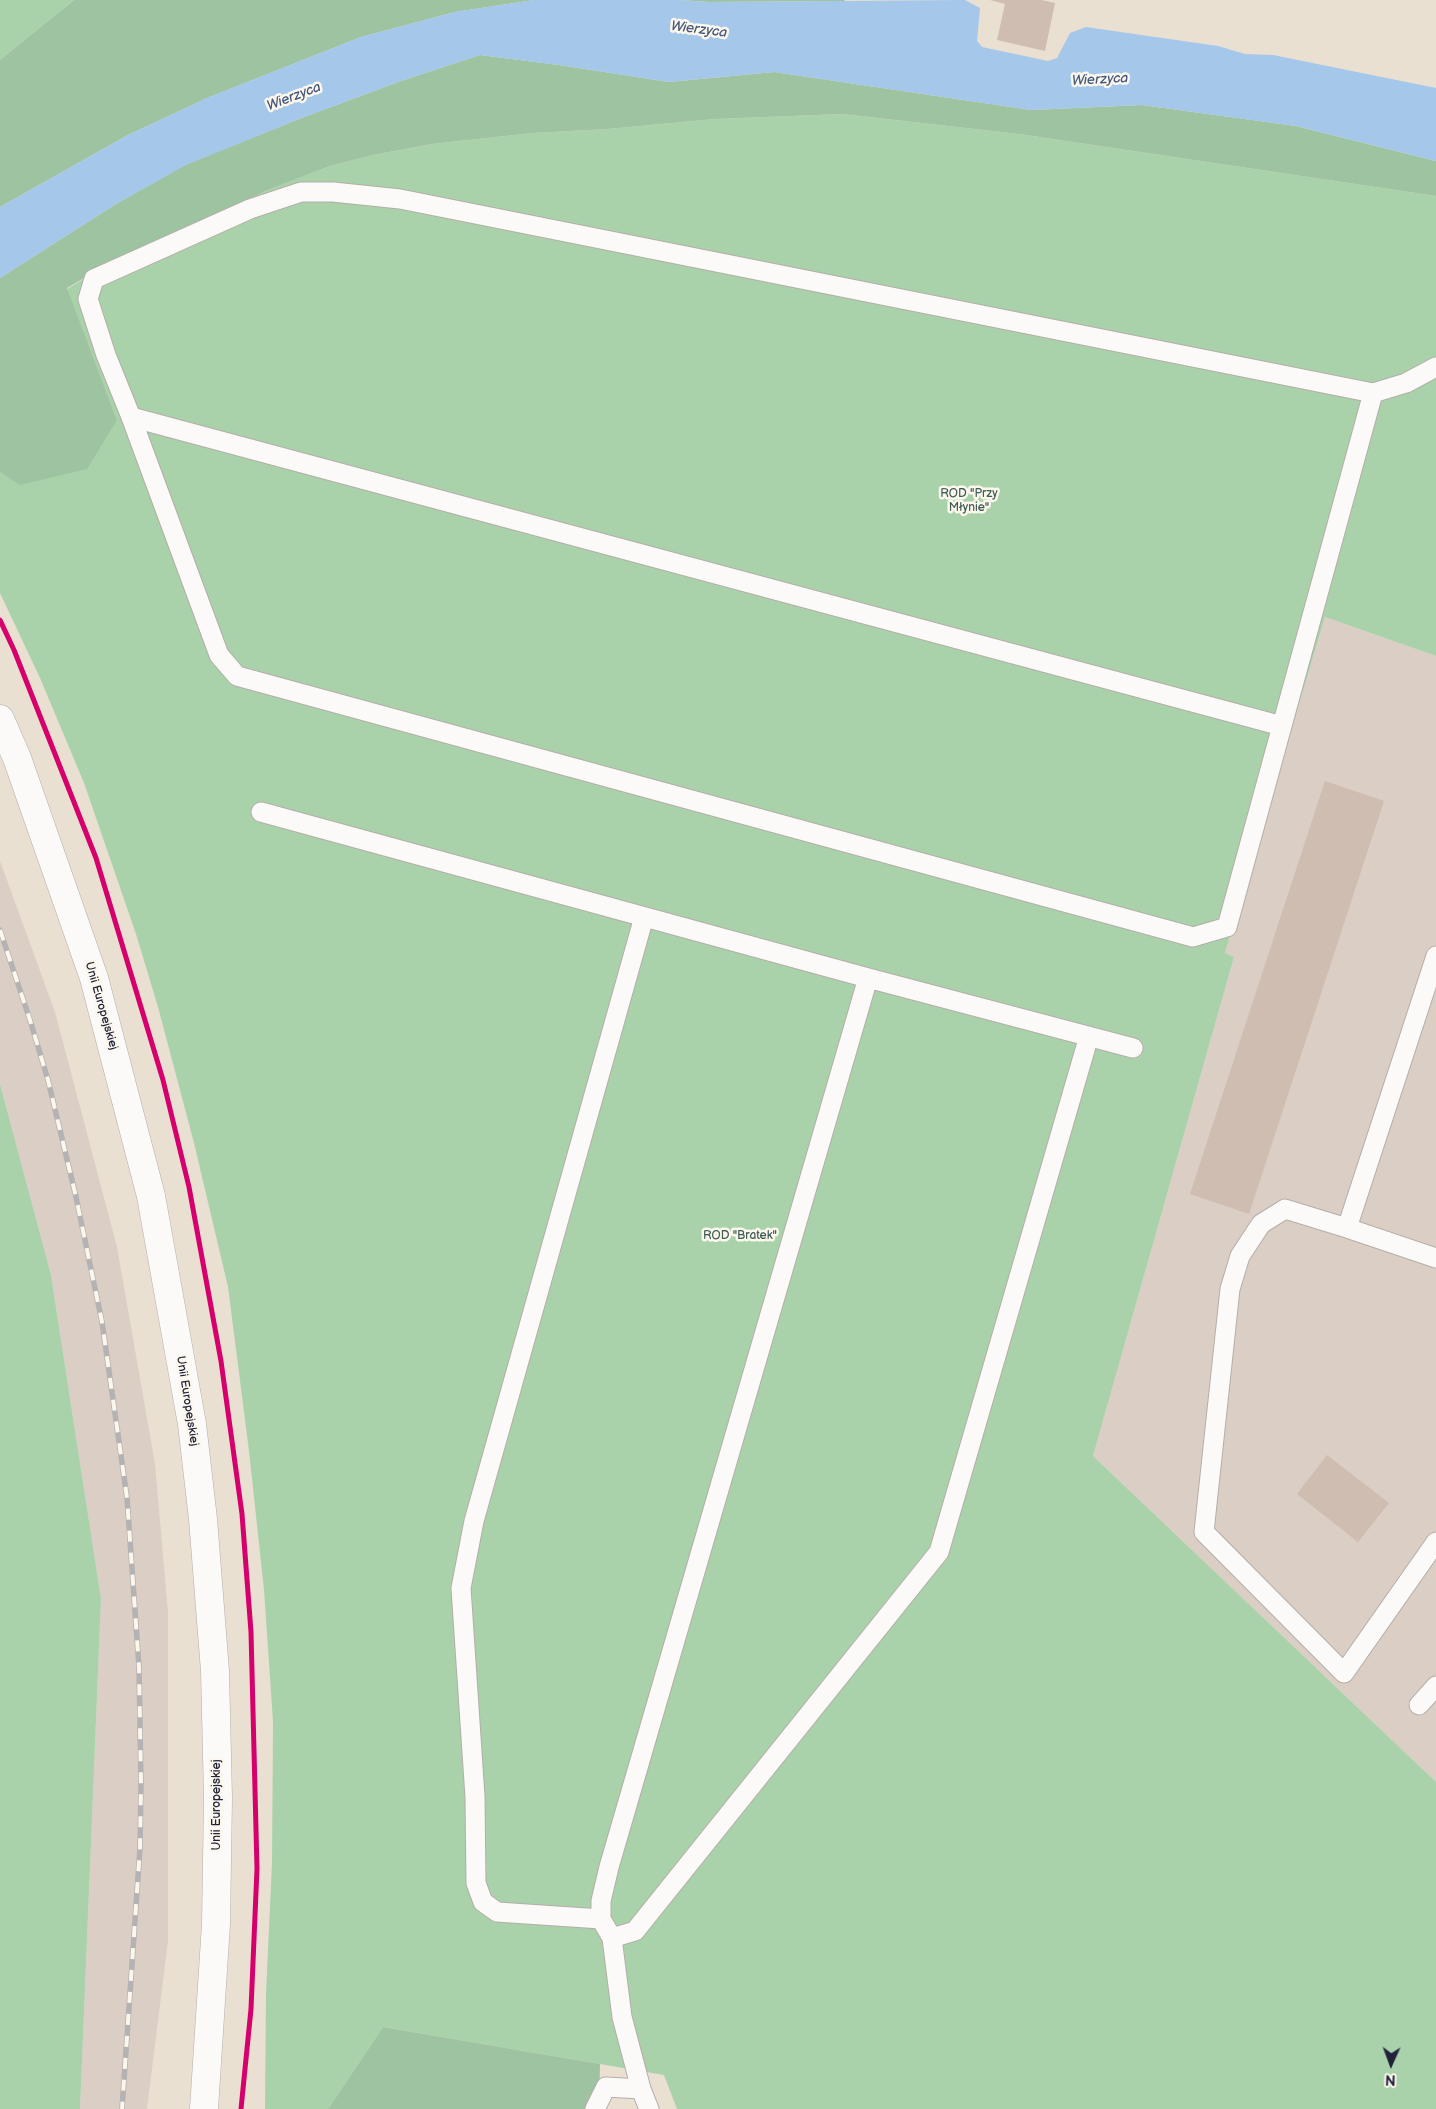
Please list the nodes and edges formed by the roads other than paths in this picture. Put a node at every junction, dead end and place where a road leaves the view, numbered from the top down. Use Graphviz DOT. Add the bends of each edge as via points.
graph roads {
  1 [pos="1436,367"];
  2 [pos="1373,393"];
  3 [pos="132,417"];
  4 [pos="0,719"];
  5 [pos="1282,726"];
  6 [pos="260,812"];
  7 [pos="644,916"];
  8 [pos="1436,956"];
  9 [pos="868,978"];
  10 [pos="1089,1036"];
  11 [pos="1134,1048"];
  12 [pos="1347,1228"];
  13 [pos="1436,1258"];
  14 [pos="1436,1542"];
  15 [pos="1436,1686"];
  16 [pos="1418,1705"];
  17 [pos="602,1919"];
  18 [pos="612,1938"];
  19 [pos="641,2089"];
  20 [pos="204,2109"];
  21 [pos="595,2109"];
  22 [pos="649,2109"];
  1 -- 2 [label="lane" via="1406,383"];
  2 -- 3 [label="lane" via="400,199 301,192 250,209 94,279 88,299 106,355"];
  2 -- 5 [label="lane"];
  3 -- 5 [label="lane"];
  3 -- 5 [label="lane" via="219,655 237,676 1192,937 1227,927"];
  4 -- 20 [label="main road, Unii Europejskiej" via="17,758 94,978 150,1196 192,1424 214,1662 218,1798 216,1924"];
  6 -- 7 [label="lane"];
  7 -- 9 [label="lane"];
  7 -- 17 [label="lane" via="476,1511 461,1588 476,1883 482,1902 497,1912"];
  8 -- 12 [label="lane"];
  9 -- 10 [label="lane"];
  9 -- 17 [label="lane" via="609,1866"];
  10 -- 11 [label="lane"];
  10 -- 18 [label="lane" via="939,1552 635,1931"];
  12 -- 13 [label="lane"];
  12 -- 14 [label="lane" via="1285,1208 1261,1224 1240,1256 1230,1288 1204,1532 1344,1672"];
  15 -- 16 [label="lane"];
  17 -- 18 [label="lane"];
  18 -- 19 [label="lane" via="622,2017"];
  19 -- 21 [label="lane" via="606,2087"];
  19 -- 22 [label="lane"];
}
